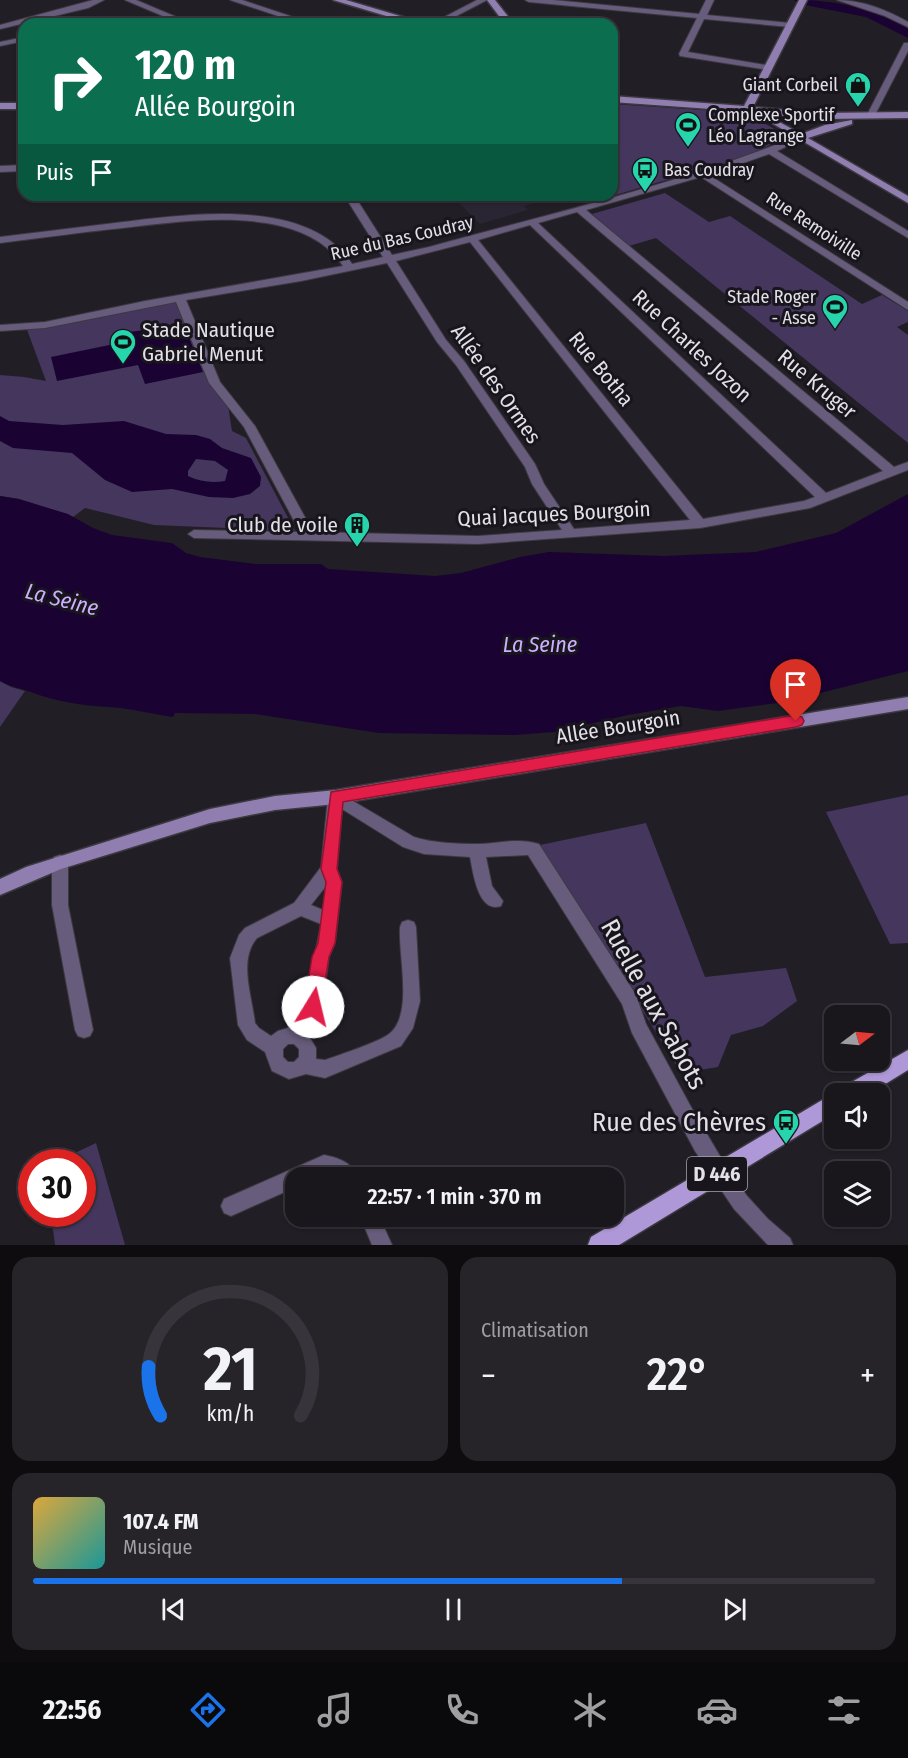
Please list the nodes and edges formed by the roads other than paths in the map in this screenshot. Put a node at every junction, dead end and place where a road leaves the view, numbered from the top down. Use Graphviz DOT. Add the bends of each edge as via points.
graph roads {
  1 [pos="100,0"];
  2 [pos="129,0"];
  3 [pos="234,0"];
  4 [pos="337,0"];
  5 [pos="483,0"];
  6 [pos="491,0"];
  7 [pos="529,0"];
  8 [pos="710,0"];
  9 [pos="840,0"];
  10 [pos="802,2"];
  11 [pos="908,13"];
  12 [pos="700,16"];
  13 [pos="896,17"];
  14 [pos="41,18"];
  15 [pos="174,18"];
  16 [pos="291,18"];
  17 [pos="402,18"];
  18 [pos="447,18"];
  19 [pos="505,18"];
  20 [pos="18,24"];
  21 [pos="790,25"];
  22 [pos="908,25"];
  23 [pos="0,27"];
  24 [pos="18,40"];
  25 [pos="0,44"];
  26 [pos="907,45"];
  27 [pos="769,68"];
  28 [pos="618,99"];
  29 [pos="0,106"];
  30 [pos="18,106"];
  31 [pos="747,109"];
  32 [pos="766,113"];
  33 [pos="908,115"];
  34 [pos="821,116"];
  35 [pos="856,116"];
  36 [pos="873,116"];
  37 [pos="831,123"];
  38 [pos="803,139"];
  39 [pos="770,151"];
  40 [pos="0,168"];
  41 [pos="18,168"];
  42 [pos="702,174"];
  43 [pos="618,198"];
  44 [pos="908,200"];
  45 [pos="353,201"];
  46 [pos="607,201"];
  47 [pos="579,209"];
  48 [pos="533,223"];
  49 [pos="908,236"];
  50 [pos="0,240"];
  51 [pos="472,240"];
  52 [pos="387,259"];
  53 [pos="349,268"];
  54 [pos="180,298"];
  55 [pos="908,307"];
  56 [pos="0,328"];
  57 [pos="908,466"];
  58 [pos="892,472"];
  59 [pos="825,499"];
  60 [pos="700,524"];
  61 [pos="194,534"];
  62 [pos="571,534"];
  63 [pos="309,537"];
  64 [pos="908,703"];
  65 [pos="336,797"];
  66 [pos="477,851"];
  67 [pos="60,862"];
  68 [pos="329,869"];
  69 [pos="0,887"];
  70 [pos="495,901"];
  71 [pos="300,908"];
  72 [pos="330,920"];
  73 [pos="408,927"];
  74 [pos="84,1030"];
  75 [pos="296,1036"];
  76 [pos="274,1048"];
  77 [pos="908,1059"];
  78 [pos="302,1065"];
  79 [pos="868,1083"];
  80 [pos="824,1109"];
  81 [pos="317,1167"];
  82 [pos="339,1167"];
  83 [pos="719,1172"];
  84 [pos="285,1182"];
  85 [pos="231,1206"];
  86 [pos="374,1227"];
  87 [pos="382,1245"];
  88 [pos="599,1245"];
  89 [pos="783,1245"];
  1 -- 14 [label="street"];
  2 -- 15 [label="street"];
  3 -- 16 [label="street"];
  4 -- 17 [label="street"];
  5 -- 18 [label="street"];
  6 -- 19 [label="street"];
  7 -- 12 [label="street"];
  8 -- 12 [label="street"];
  9 -- 13 [label="street"];
  10 -- 21 [label="street"];
  11 -- 13 [label="street"];
  12 -- 21 [label="street"];
  12 -- 27 [label="street" via="683,54"];
  13 -- 22 [label="street"];
  20 -- 23 [label="street"];
  21 -- 27 [label="street"];
  24 -- 25 [label="street"];
  26 -- 36 [label="street"];
  27 -- 31 [label="street"];
  28 -- 31 [label="street"];
  29 -- 30 [label="street"];
  31 -- 32 [label="street"];
  32 -- 34 [label="street"];
  32 -- 38 [label="street"];
  33 -- 36 [label="street"];
  34 -- 35 [label="street"];
  34 -- 37 [label="street"];
  35 -- 36 [label="street"];
  35 -- 37 [label="street"];
  36 -- 37 [label="street"];
  37 -- 38 [label="street"];
  38 -- 39 [label="street, Rue du Bas Coudray"];
  38 -- 44 [label="street"];
  39 -- 42 [label="street, Rue du Bas Coudray"];
  39 -- 49 [label="street"];
  40 -- 41 [label="street"];
  42 -- 43 [label="street, Rue du Bas Coudray"];
  42 -- 55 [label="street, Rue Remoiville"];
  45 -- 52 [label="street, Allée des Ormes"];
  46 -- 47 [label="street, Rue du Bas Coudray"];
  47 -- 48 [label="street, Rue du Bas Coudray"];
  47 -- 58 [label="street, Rue Kruger"];
  48 -- 51 [label="street, Rue du Bas Coudray"];
  48 -- 59 [label="street, Rue Charles Jozon"];
  50 -- 53 [label="street" via="164,220 248,217 315,237 336,250"];
  51 -- 52 [label="street, Rue du Bas Coudray"];
  51 -- 60 [label="street, Rue Botha"];
  52 -- 53 [label="street, Rue du Bas Coudray"];
  52 -- 62 [label="street, Allée des Ormes" via="531,467"];
  53 -- 54 [label="street, Rue du Bas Coudray"];
  54 -- 56 [label="street, Rue du Bas Coudray" via="45,325"];
  54 -- 63 [label="street" via="215,383 249,426"];
  57 -- 58 [label="street, Quai Jacques Bourgoin"];
  58 -- 59 [label="street, Quai Jacques Bourgoin"];
  59 -- 60 [label="street, Quai Jacques Bourgoin"];
  60 -- 62 [label="street, Quai Jacques Bourgoin"];
  61 -- 63 [label="street, Quai Jacques Bourgoin"];
  62 -- 63 [label="street, Quai Jacques Bourgoin" via="478,540"];
  64 -- 65 [label="street, Allée Bourgoin"];
  65 -- 66 [label="street, Ruelle aux Sabots" via="409,842"];
  65 -- 67 [label="street, Allée Bourgoin" via="274,803 210,816"];
  65 -- 68 [label="street"];
  66 -- 70 [label="street" via="485,889"];
  66 -- 83 [label="street, Ruelle aux Sabots" via="533,849 630,1001 638,1027"];
  67 -- 69 [label="street, Allée Bourgoin"];
  67 -- 74 [label="street" via="60,905"];
  68 -- 71 [label="street"];
  68 -- 72 [label="street" via="334,882"];
  71 -- 72 [label="street"];
  71 -- 76 [label="street" via="252,933 238,958 247,1025 253,1035"];
  72 -- 75 [label="street" via="313,1007"];
  73 -- 78 [label="street" via="412,1003 404,1032 395,1040 325,1069"];
  75 -- 76 [label="street" via="281,1040"];
  75 -- 78 [label="street" via="305,1041 309,1051"];
  76 -- 78 [label="street" via="274,1059 280,1067 291,1070"];
  77 -- 79 [label="main road"];
  80 -- 83 [label="main road, D 446"];
  81 -- 82 [label="street"];
  83 -- 88 [label="main road, D 446"];
  83 -- 89 [label="street" via="768,1234"];
  84 -- 85 [label="street"];
  86 -- 87 [label="street"];
}
